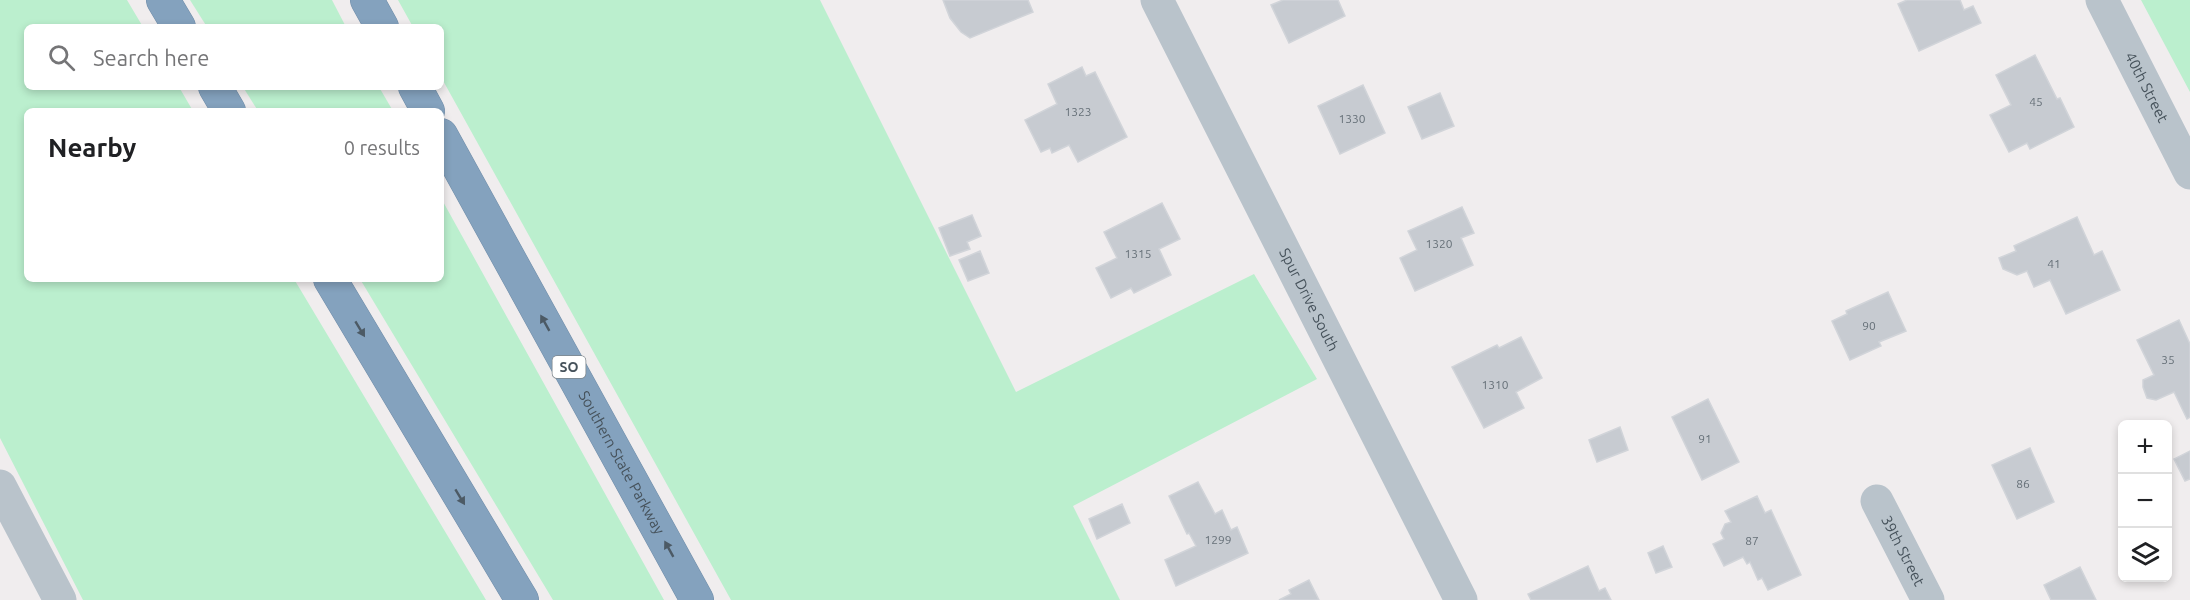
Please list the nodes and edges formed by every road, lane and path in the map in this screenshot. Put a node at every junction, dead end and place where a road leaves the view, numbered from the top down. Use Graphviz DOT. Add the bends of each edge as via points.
graph roads {
  1 [pos="163,0"];
  2 [pos="367,0"];
  3 [pos="1157,0"];
  4 [pos="2102,0"];
  5 [pos="177,24"];
  6 [pos="380,24"];
  7 [pos="217,90"];
  8 [pos="417,90"];
  9 [pos="227,108"];
  10 [pos="426,108"];
  11 [pos="444,140"];
  12 [pos="2190,173"];
  13 [pos="332,282"];
  14 [pos="0,486"];
  15 [pos="1877,501"];
  16 [pos="60,600"];
  17 [pos="522,600"];
  18 [pos="698,600"];
  19 [pos="1461,600"];
  20 [pos="1928,600"];
  1 -- 5 [label="highway"];
  2 -- 6 [label="highway"];
  3 -- 19 [label="street, Spur Drive South"];
  4 -- 12 [label="street, 40th Street"];
  7 -- 9 [label="highway"];
  8 -- 10 [label="highway"];
  18 -- 11 [label="highway, Southern State Parkway / SO, one-way"];
  13 -- 17 [label="highway, one-way"];
  14 -- 16 [label="street"];
  15 -- 20 [label="street, 39th Street"];
}
